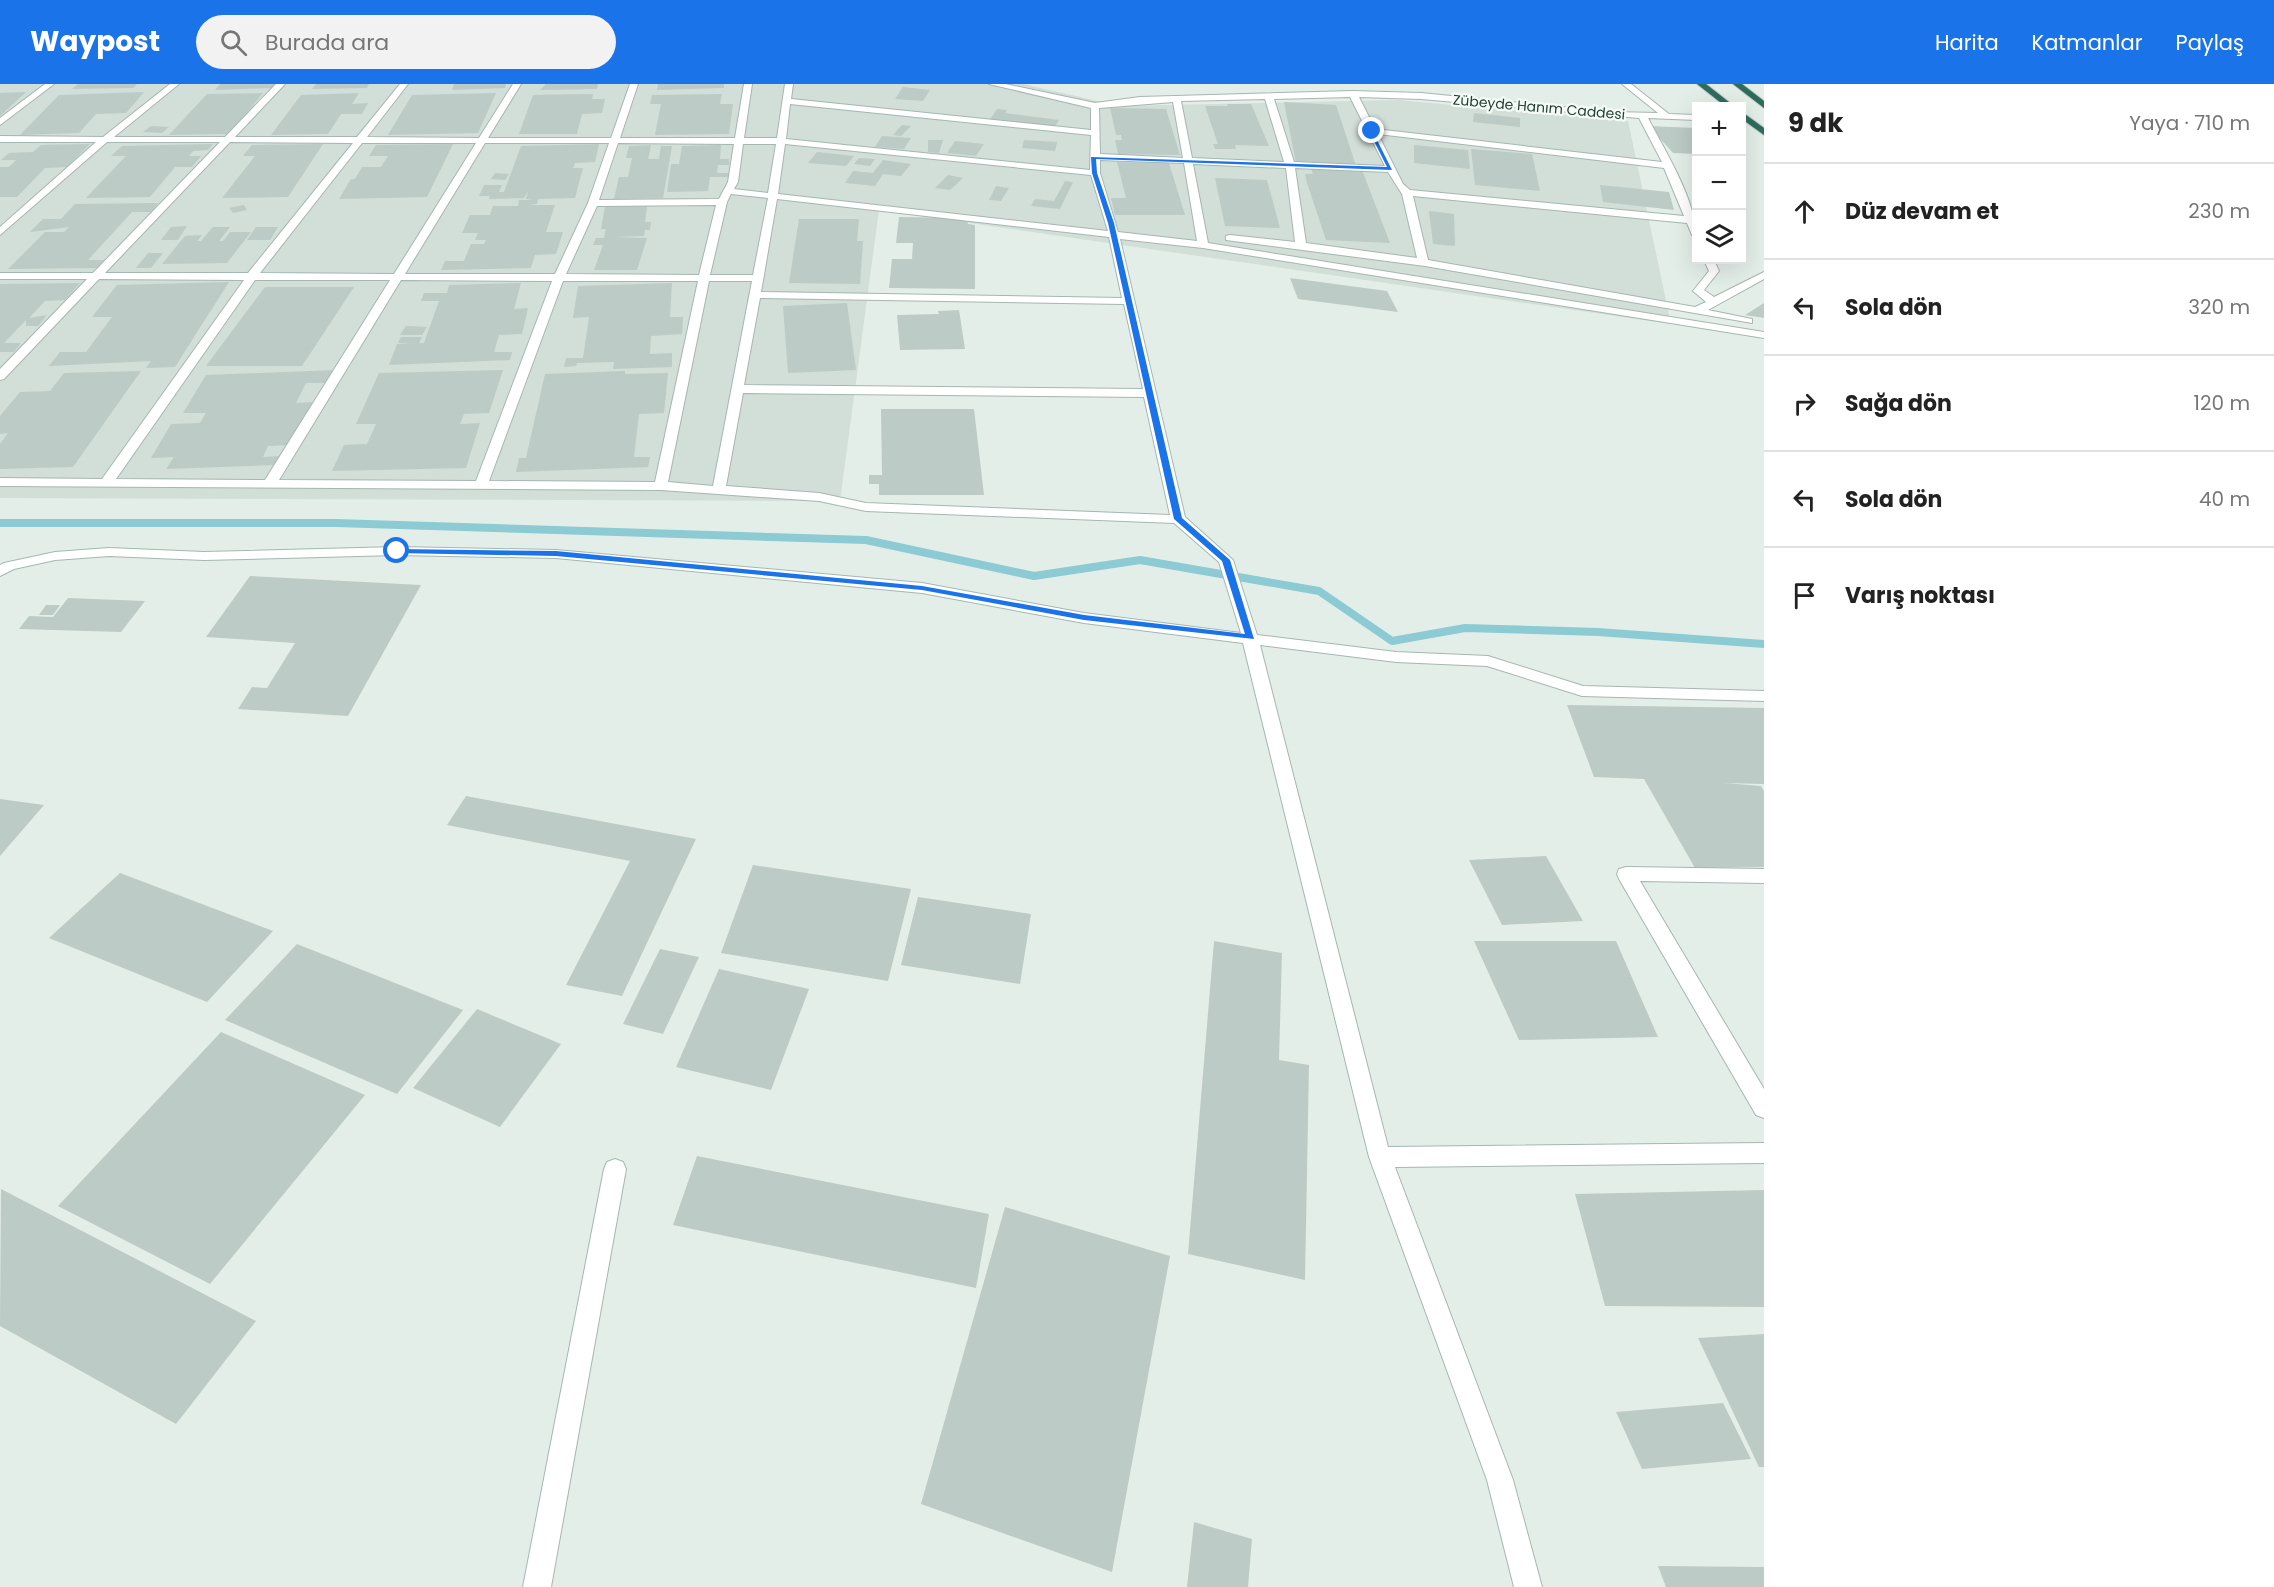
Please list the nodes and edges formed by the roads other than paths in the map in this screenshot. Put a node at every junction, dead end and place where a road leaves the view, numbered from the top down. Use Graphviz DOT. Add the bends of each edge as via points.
graph roads {
  1 [pos="50,84"];
  2 [pos="175,84"];
  3 [pos="281,84"];
  4 [pos="404,84"];
  5 [pos="517,84"];
  6 [pos="634,84"];
  7 [pos="748,84"];
  8 [pos="789,84"];
  9 [pos="993,84"];
  10 [pos="1292,84"];
  11 [pos="1626,84"];
  12 [pos="1701,84"];
  13 [pos="1737,84"];
  14 [pos="1353,94"];
  15 [pos="1305,95"];
  16 [pos="1269,98"];
  17 [pos="1177,100"];
  18 [pos="787,101"];
  19 [pos="1725,102"];
  20 [pos="1764,105"];
  21 [pos="1095,106"];
  22 [pos="1642,115"];
  23 [pos="1666,116"];
  24 [pos="1692,117"];
  25 [pos="1746,120"];
  26 [pos="0,122"];
  27 [pos="1372,131"];
  28 [pos="1764,132"];
  29 [pos="1095,133"];
  30 [pos="0,139"];
  31 [pos="105,139"];
  32 [pos="228,139"];
  33 [pos="358,139"];
  34 [pos="483,140"];
  35 [pos="613,140"];
  36 [pos="737,140"];
  37 [pos="781,141"];
  38 [pos="1093,157"];
  39 [pos="1188,160"];
  40 [pos="1290,165"];
  41 [pos="1668,166"];
  42 [pos="1391,169"];
  43 [pos="1095,173"];
  44 [pos="774,190"];
  45 [pos="728,192"];
  46 [pos="1407,194"];
  47 [pos="593,203"];
  48 [pos="1690,220"];
  49 [pos="1692,224"];
  50 [pos="1112,228"];
  51 [pos="0,232"];
  52 [pos="1202,240"];
  53 [pos="1301,245"];
  54 [pos="1423,263"];
  55 [pos="1711,264"];
  56 [pos="1764,275"];
  57 [pos="0,276"];
  58 [pos="94,276"];
  59 [pos="252,276"];
  60 [pos="398,277"];
  61 [pos="559,277"];
  62 [pos="704,278"];
  63 [pos="759,278"];
  64 [pos="754,295"];
  65 [pos="1127,301"];
  66 [pos="1713,302"];
  67 [pos="1697,311"];
  68 [pos="1764,324"];
  69 [pos="1764,336"];
  70 [pos="0,376"];
  71 [pos="737,388"];
  72 [pos="1148,393"];
  73 [pos="0,482"];
  74 [pos="106,483"];
  75 [pos="270,483"];
  76 [pos="482,483"];
  77 [pos="661,486"];
  78 [pos="719,490"];
  79 [pos="1178,519"];
  80 [pos="0,572"];
  81 [pos="1251,637"];
  82 [pos="1764,696"];
  83 [pos="1764,876"];
  84 [pos="1764,1108"];
  85 [pos="1764,1153"];
  86 [pos="1380,1157"];
  87 [pos="615,1169"];
  88 [pos="537,1587"];
  89 [pos="1528,1587"];
  1 -- 26 [label="street"];
  2 -- 31 [label="street"];
  3 -- 32 [label="street"];
  4 -- 33 [label="street"];
  5 -- 34 [label="street"];
  6 -- 35 [label="street"];
  7 -- 36 [label="street"];
  8 -- 18 [label="street"];
  9 -- 21 [label="street, Zübeyde Hanım Caddesi"];
  10 -- 15 [label="street"];
  11 -- 23 [label="street"];
  12 -- 19 [label="highway"];
  13 -- 20 [label="highway"];
  14 -- 15 [label="street, Zübeyde Hanım Caddesi"];
  14 -- 22 [label="street, Zübeyde Hanım Caddesi"];
  14 -- 27 [label="street"];
  15 -- 16 [label="street, Zübeyde Hanım Caddesi"];
  16 -- 17 [label="street, Zübeyde Hanım Caddesi"];
  16 -- 40 [label="street"];
  17 -- 21 [label="street, Zübeyde Hanım Caddesi"];
  17 -- 39 [label="street"];
  18 -- 29 [label="street"];
  18 -- 37 [label="street"];
  21 -- 29 [label="street"];
  22 -- 23 [label="street, Zübeyde Hanım Caddesi"];
  22 -- 41 [label="street"];
  23 -- 24 [label="street, Zübeyde Hanım Caddesi"];
  25 -- 28 [label="highway"];
  27 -- 41 [label="street"];
  27 -- 42 [label="street"];
  29 -- 38 [label="street"];
  30 -- 31 [label="street"];
  31 -- 32 [label="street"];
  31 -- 51 [label="street"];
  32 -- 33 [label="street"];
  32 -- 58 [label="street"];
  33 -- 34 [label="street"];
  33 -- 59 [label="street"];
  34 -- 35 [label="street"];
  34 -- 60 [label="street"];
  35 -- 36 [label="street"];
  35 -- 47 [label="street"];
  36 -- 37 [label="street"];
  36 -- 45 [label="street"];
  37 -- 43 [label="street"];
  37 -- 44 [label="street"];
  38 -- 39 [label="street"];
  38 -- 43 [label="street"];
  39 -- 40 [label="street"];
  39 -- 52 [label="street"];
  40 -- 42 [label="street"];
  40 -- 53 [label="street"];
  41 -- 48 [label="street"];
  42 -- 46 [label="street"];
  43 -- 50 [label="street"];
  44 -- 45 [label="street"];
  44 -- 50 [label="street"];
  44 -- 63 [label="street"];
  45 -- 47 [label="street"];
  45 -- 62 [label="street"];
  46 -- 48 [label="street"];
  46 -- 54 [label="street"];
  47 -- 61 [label="street"];
  48 -- 49 [label="street"];
  50 -- 52 [label="street"];
  50 -- 65 [label="street"];
  52 -- 53 [label="street"];
  52 -- 69 [label="street"];
  53 -- 54 [label="street"];
  54 -- 67 [label="street"];
  55 -- 66 [label="street" via="1714,271 1698,291"];
  56 -- 66 [label="street"];
  57 -- 58 [label="street"];
  58 -- 59 [label="street"];
  58 -- 70 [label="street"];
  59 -- 60 [label="street"];
  59 -- 74 [label="street"];
  60 -- 61 [label="street"];
  60 -- 75 [label="street"];
  61 -- 62 [label="street"];
  61 -- 76 [label="street"];
  62 -- 63 [label="street"];
  62 -- 77 [label="street"];
  63 -- 64 [label="street"];
  64 -- 65 [label="street"];
  64 -- 71 [label="street"];
  65 -- 72 [label="street"];
  66 -- 67 [label="street"];
  67 -- 68 [label="street"];
  71 -- 72 [label="street"];
  71 -- 78 [label="street"];
  72 -- 79 [label="street"];
  73 -- 74 [label="street"];
  74 -- 75 [label="street"];
  75 -- 76 [label="street"];
  76 -- 77 [label="street"];
  77 -- 78 [label="street"];
  78 -- 79 [label="street" via="819,498 866,507"];
  79 -- 81 [label="street" via="1226,560"];
  80 -- 81 [label="street" via="9,566 55,556 109,552 204,556 397,551 556,554 922,588 1084,618"];
  81 -- 82 [label="street" via="1396,657 1488,661 1582,691"];
  81 -- 86 [label="street"];
  83 -- 84 [label="street" via="1626,874"];
  85 -- 86 [label="street"];
  86 -- 89 [label="street" via="1500,1480"];
  87 -- 88 [label="street"];
}
